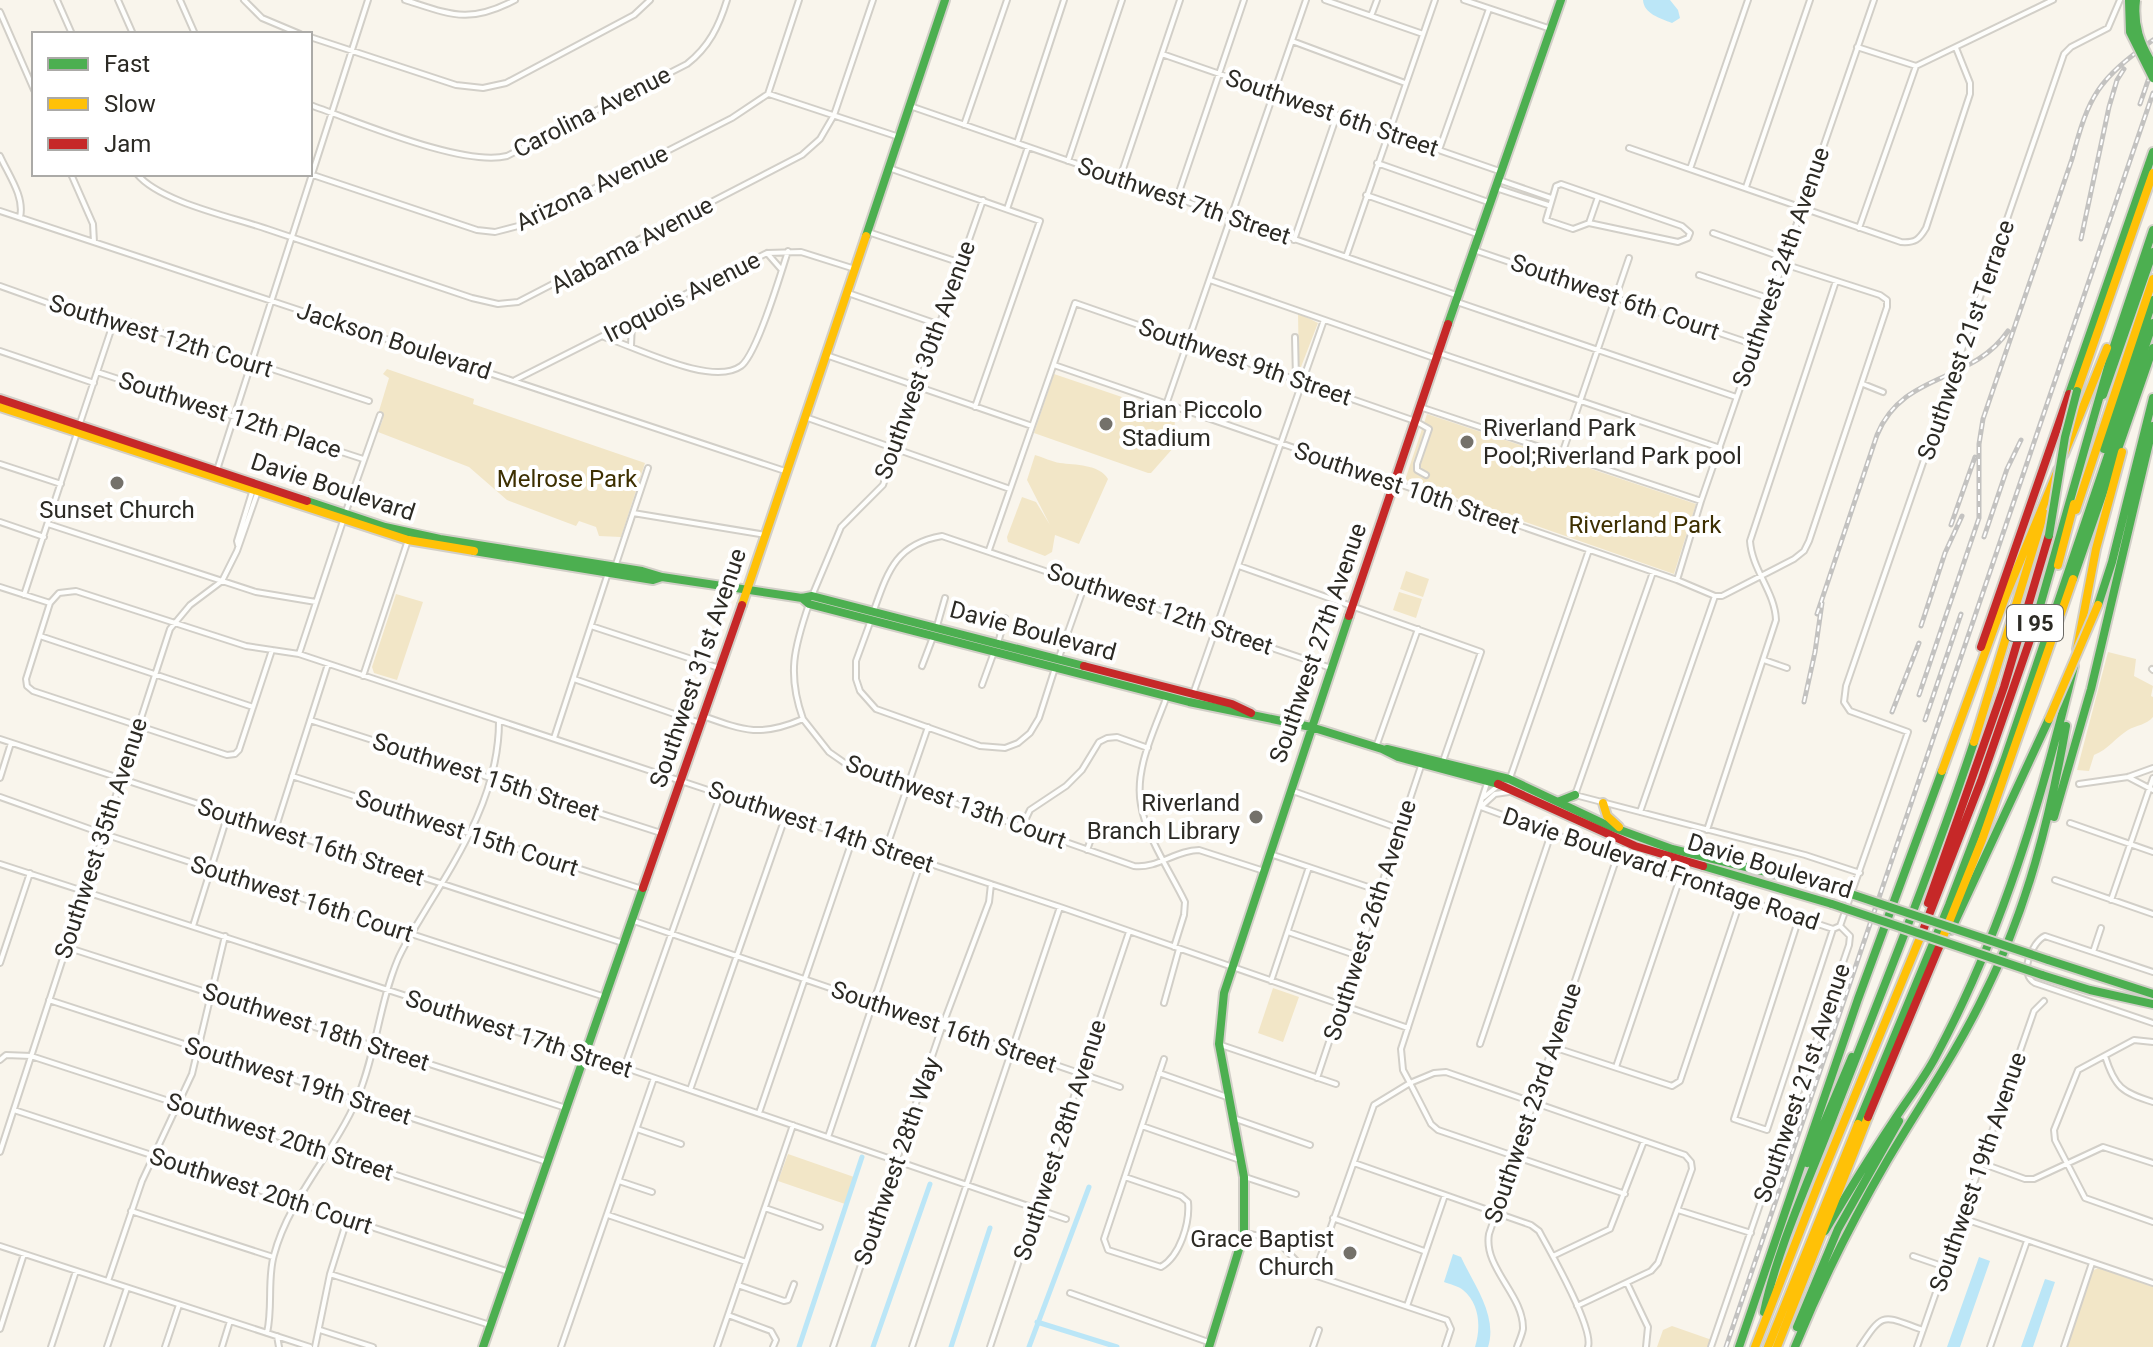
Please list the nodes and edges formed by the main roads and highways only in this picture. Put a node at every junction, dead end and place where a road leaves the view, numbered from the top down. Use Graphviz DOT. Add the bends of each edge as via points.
graph roads {
  1 [pos="945,0"];
  2 [pos="1561,0"];
  3 [pos="2129,0"];
  4 [pos="2136,0"];
  5 [pos="2153,65"];
  6 [pos="2153,78"];
  7 [pos="2153,152"];
  8 [pos="2153,173"];
  9 [pos="2153,230"];
  10 [pos="2153,252"];
  11 [pos="2153,279"];
  12 [pos="2153,300"];
  13 [pos="2122,314"];
  14 [pos="2153,323"];
  15 [pos="2153,348"];
  16 [pos="2153,398"];
  17 [pos="0,399"];
  18 [pos="2134,403"];
  19 [pos="0,407"];
  20 [pos="2153,426"];
  21 [pos="78,429"];
  22 [pos="216,474"];
  23 [pos="2053,482"];
  24 [pos="344,517"];
  25 [pos="2085,519"];
  26 [pos="440,539"];
  27 [pos="408,540"];
  28 [pos="2058,565"];
  29 [pos="611,570"];
  30 [pos="747,589"];
  31 [pos="808,599"];
  32 [pos="873,614"];
  33 [pos="996,647"];
  34 [pos="1057,664"];
  35 [pos="2072,677"];
  36 [pos="1193,694"];
  37 [pos="1167,696"];
  38 [pos="1251,713"];
  39 [pos="1958,726"];
  40 [pos="1311,727"];
  41 [pos="1379,748"];
  42 [pos="1477,777"];
  43 [pos="1509,779"];
  44 [pos="1501,785"];
  45 [pos="1526,786"];
  46 [pos="1575,795"];
  47 [pos="1559,802"];
  48 [pos="1603,803"];
  49 [pos="1628,834"];
  50 [pos="2021,908"];
  51 [pos="1912,914"];
  52 [pos="1924,925"];
  53 [pos="1906,929"];
  54 [pos="1990,941"];
  55 [pos="1936,955"];
  56 [pos="1984,956"];
  57 [pos="2153,994"];
  58 [pos="2153,1004"];
  59 [pos="1873,1013"];
  60 [pos="1929,1067"];
  61 [pos="1780,1229"];
  62 [pos="1812,1253"];
  63 [pos="1210,1345"];
  64 [pos="1758,1345"];
  65 [pos="483,1347"];
  66 [pos="1739,1347"];
  67 [pos="1768,1347"];
  68 [pos="1777,1347"];
  69 [pos="1792,1347"];
  1 -- 30 [label="main road, Southwest 31st Avenue"];
  2 -- 40 [label="main road, Southwest 27th Avenue"];
  3 -- 6 [label="main road, bridge" via="2131,37"];
  4 -- 5 [label="main road, bridge" via="2137,32"];
  7 -- 39 [label="main road"];
  8 -- 52 [label="main road, bridge" via="2077,391 2049,535"];
  9 -- 13 [label="main road, I 95"];
  10 -- 28 [label="main road" via="2101,403"];
  11 -- 28 [label="main road"];
  12 -- 25 [label="main road"];
  13 -- 23 [label="main road"];
  13 -- 52 [label="main road, I 95" via="2028,647"];
  14 -- 25 [label="main road"];
  15 -- 18 [label="main road, I 95"];
  16 -- 55 [label="main road, bridge" via="2098,605 1959,915"];
  17 -- 21 [label="main road, Davie Boulevard"];
  18 -- 35 [label="main road" via="2096,549"];
  18 -- 55 [label="main road, I 95" via="2024,724"];
  19 -- 21 [label="main road, Davie Boulevard"];
  20 -- 50 [label="main road" via="2086,708 2040,863"];
  21 -- 22 [label="main road, Davie Boulevard"];
  21 -- 22 [label="main road, Davie Boulevard"];
  22 -- 24 [label="main road, Davie Boulevard"];
  23 -- 39 [label="main road"];
  23 -- 51 [label="main road" via="1983,716"];
  24 -- 26 [label="main road, Davie Boulevard"];
  24 -- 27 [label="main road, Davie Boulevard"];
  25 -- 67 [label="main road" via="1949,904"];
  26 -- 27 [label="main road"];
  26 -- 29 [label="main road, Davie Boulevard"];
  27 -- 29 [label="main road, Davie Boulevard"];
  28 -- 64 [label="main road" via="1989,773"];
  29 -- 30 [label="main road, Davie Boulevard" via="653,580"];
  30 -- 31 [label="main road, Davie Boulevard"];
  30 -- 65 [label="main road, Southwest 31st Avenue"];
  31 -- 32 [label="main road, Davie Boulevard"];
  31 -- 32 [label="main road, Davie Boulevard"];
  32 -- 33 [label="main road, Davie Boulevard"];
  33 -- 34 [label="main road, Davie Boulevard"];
  33 -- 34 [label="main road, Davie Boulevard" via="1021,649"];
  34 -- 36 [label="main road, Davie Boulevard"];
  34 -- 37 [label="main road, Davie Boulevard"];
  35 -- 50 [label="main road" via="2051,808"];
  35 -- 54 [label="main road" via="2051,761"];
  36 -- 37 [label="main road"];
  36 -- 38 [label="main road, Davie Boulevard"];
  37 -- 38 [label="main road, Davie Boulevard"];
  38 -- 40 [label="main road, Davie Boulevard"];
  39 -- 61 [label="main road"];
  40 -- 41 [label="main road, Davie Boulevard"];
  40 -- 63 [label="main road, Southwest 27th Avenue" via="1224,993 1219,1044 1244,1177 1244,1233"];
  41 -- 42 [label="main road, Davie Boulevard"];
  41 -- 43 [label="main road, Davie Boulevard"];
  42 -- 43 [label="main road"];
  42 -- 44 [label="main road, Davie Boulevard"];
  43 -- 45 [label="main road, Davie Boulevard"];
  44 -- 45 [label="main road"];
  44 -- 53 [label="main road, Davie Boulevard, bridge" via="1635,846"];
  45 -- 47 [label="main road, Davie Boulevard"];
  46 -- 47 [label="main road"];
  47 -- 49 [label="main road, Davie Boulevard"];
  48 -- 49 [label="main road" via="1608,818"];
  49 -- 51 [label="main road, Davie Boulevard, bridge"];
  50 -- 69 [label="main road" via="1970,1025 1869,1192"];
  51 -- 53 [label="main road, bridge"];
  51 -- 54 [label="main road, Davie Boulevard, bridge"];
  52 -- 64 [label="main road, I 95"];
  53 -- 56 [label="main road, Davie Boulevard, bridge"];
  53 -- 59 [label="main road, bridge"];
  54 -- 56 [label="main road, bridge"];
  54 -- 57 [label="main road, Davie Boulevard, bridge"];
  55 -- 62 [label="main road, I 95"];
  56 -- 58 [label="main road, Davie Boulevard, bridge"];
  56 -- 60 [label="main road, bridge"];
  59 -- 61 [label="main road"];
  59 -- 64 [label="main road" via="1768,1293"];
  60 -- 62 [label="main road"];
  60 -- 69 [label="main road" via="1838,1229"];
  61 -- 66 [label="main road"];
  62 -- 68 [label="main road, I 95"];
}
